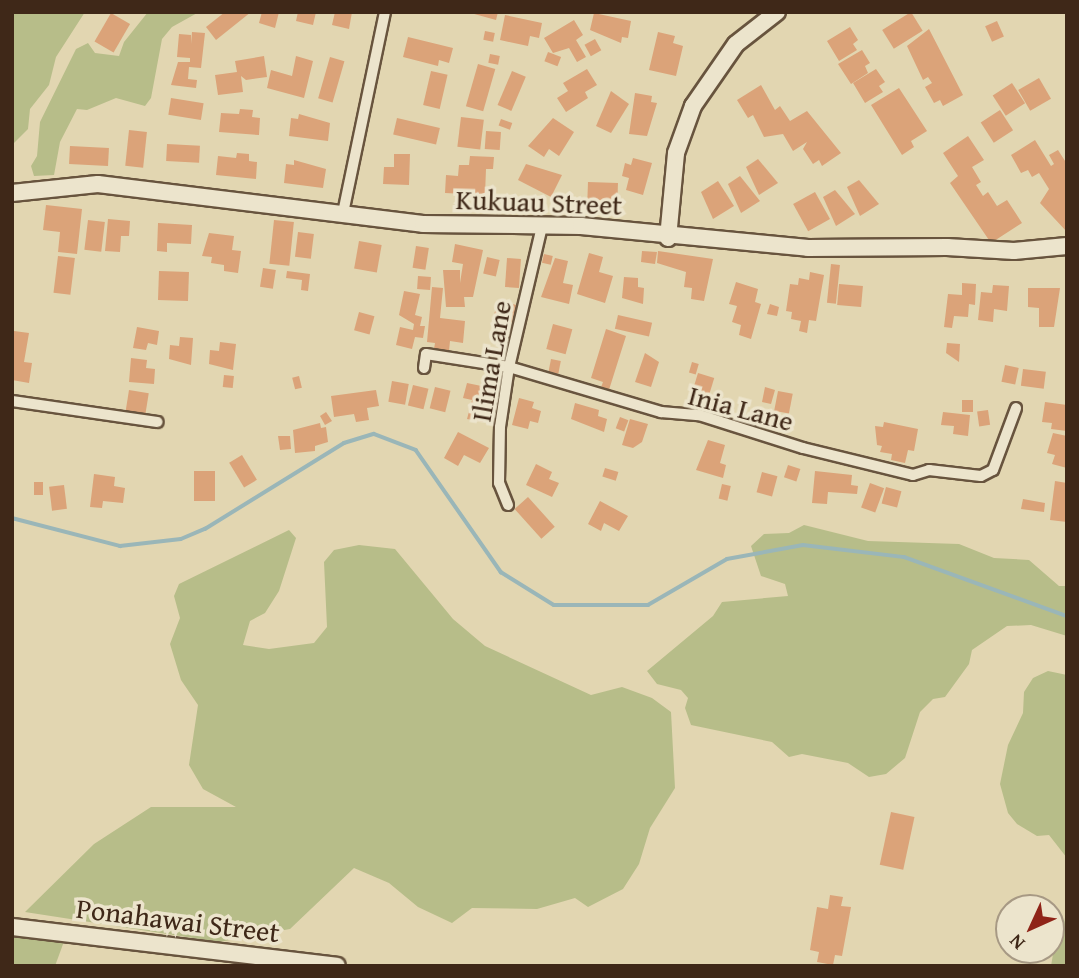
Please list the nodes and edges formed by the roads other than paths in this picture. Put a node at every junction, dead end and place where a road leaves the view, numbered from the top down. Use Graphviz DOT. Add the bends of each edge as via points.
graph roads {
  1 [pos="385,12"];
  2 [pos="777,12"];
  3 [pos="12,193"];
  4 [pos="343,213"];
  5 [pos="542,226"];
  6 [pos="668,238"];
  7 [pos="1067,246"];
  8 [pos="509,367"];
  9 [pos="425,368"];
  10 [pos="12,401"];
  11 [pos="1016,408"];
  12 [pos="157,422"];
  13 [pos="508,505"];
  14 [pos="12,927"];
  15 [pos="337,966"];
  1 -- 4 [label="street"];
  2 -- 6 [label="street" via="736,44 692,106 676,153"];
  3 -- 4 [label="street, Kukuau Street" via="99,184"];
  4 -- 5 [label="street, Kukuau Street" via="423,224"];
  5 -- 6 [label="street, Kukuau Street" via="633,230"];
  5 -- 8 [label="street, Ilima Lane"];
  6 -- 7 [label="street, Kukuau Street" via="808,248 1014,251"];
  8 -- 9 [label="street, Inia Lane" via="426,354"];
  8 -- 11 [label="street, Inia Lane" via="661,412 698,415 803,448 913,475 929,470 981,477 993,470"];
  8 -- 13 [label="street, Ilima Lane" via="498,466"];
  10 -- 12 [label="street"];
  14 -- 15 [label="street, Ponahawai Street"];
}
